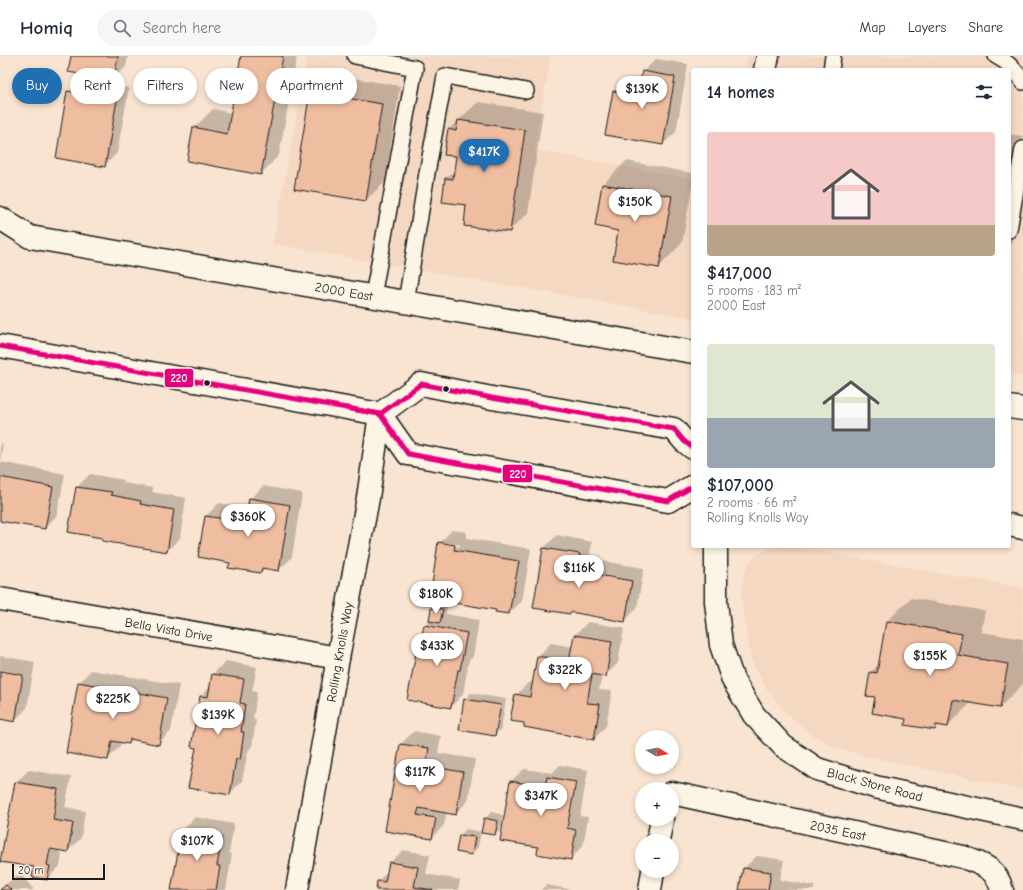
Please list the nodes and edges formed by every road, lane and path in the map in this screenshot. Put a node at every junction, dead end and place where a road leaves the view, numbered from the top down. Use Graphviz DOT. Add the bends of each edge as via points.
graph roads {
  1 [pos="355,56"];
  2 [pos="768,56"];
  3 [pos="833,56"];
  4 [pos="996,56"];
  5 [pos="765,68"];
  6 [pos="831,68"];
  7 [pos="1023,82"];
  8 [pos="526,91"];
  9 [pos="1023,149"];
  10 [pos="1011,150"];
  11 [pos="1022,152"];
  12 [pos="0,218"];
  13 [pos="1011,218"];
  14 [pos="373,296"];
  15 [pos="406,302"];
  16 [pos="0,346"];
  17 [pos="691,352"];
  18 [pos="1011,407"];
  19 [pos="1023,409"];
  20 [pos="380,414"];
  21 [pos="691,446"];
  22 [pos="691,487"];
  23 [pos="1011,525"];
  24 [pos="1023,528"];
  25 [pos="716,548"];
  26 [pos="0,599"];
  27 [pos="338,658"];
  28 [pos="679,795"];
  29 [pos="1023,819"];
  30 [pos="652,878"];
  31 [pos="1001,884"];
  32 [pos="297,890"];
  33 [pos="650,890"];
  1 -- 14 [label="lane" via="414,68"];
  2 -- 5 [label="street"];
  3 -- 6 [label="lane"];
  4 -- 7 [label="lane" via="1012,66"];
  8 -- 15 [label="lane" via="446,76"];
  9 -- 11 [label="lane"];
  10 -- 11 [label="lane"];
  11 -- 13 [label="lane"];
  12 -- 14 [label="street, 2000 East" via="30,237"];
  14 -- 15 [label="street, 2000 East"];
  15 -- 17 [label="street, 2000 East"];
  16 -- 20 [label="street"];
  18 -- 19 [label="street"];
  20 -- 21 [label="street" via="421,384 674,429"];
  20 -- 22 [label="street" via="408,454 668,501"];
  20 -- 27 [label="street, Rolling Knolls Way" via="368,498"];
  23 -- 24 [label="street"];
  25 -- 29 [label="street, Black Stone Road" via="716,602 721,645 733,680 754,715 783,746 817,769 875,787"];
  26 -- 27 [label="street, Bella Vista Drive"];
  27 -- 32 [label="street, Rolling Knolls Way"];
  28 -- 31 [label="street, 2035 East" via="963,857 986,866"];
  30 -- 33 [label="street"];
}
